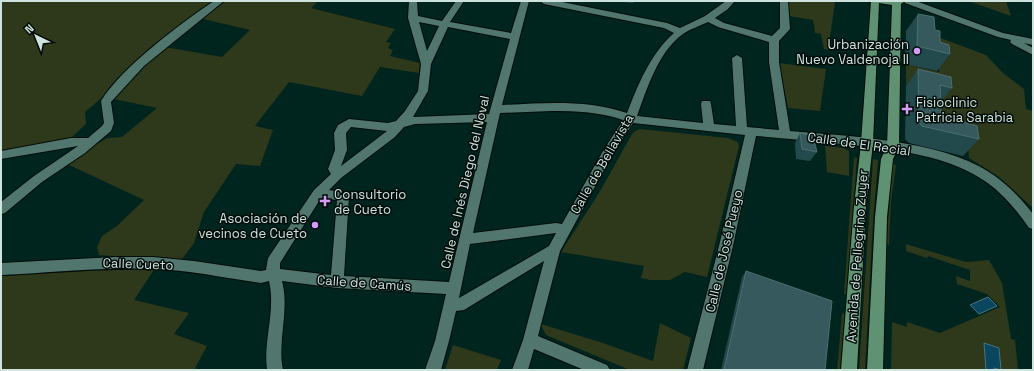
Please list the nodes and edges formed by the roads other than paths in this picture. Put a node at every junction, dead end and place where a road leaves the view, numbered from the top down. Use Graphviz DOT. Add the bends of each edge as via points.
graph roads {
  1 [pos="220,1"];
  2 [pos="413,1"];
  3 [pos="460,1"];
  4 [pos="525,1"];
  5 [pos="544,1"];
  6 [pos="731,1"];
  7 [pos="784,1"];
  8 [pos="874,1"];
  9 [pos="882,1"];
  10 [pos="908,1"];
  11 [pos="899,2"];
  12 [pos="413,18"];
  13 [pos="708,18"];
  14 [pos="445,23"];
  15 [pos="678,34"];
  16 [pos="1001,35"];
  17 [pos="514,37"];
  18 [pos="774,40"];
  19 [pos="1033,42"];
  20 [pos="1033,52"];
  21 [pos="737,58"];
  22 [pos="426,64"];
  23 [pos="706,104"];
  24 [pos="495,113"];
  25 [pos="630,119"];
  26 [pos="403,122"];
  27 [pos="709,128"];
  28 [pos="746,131"];
  29 [pos="785,134"];
  30 [pos="90,142"];
  31 [pos="867,143"];
  32 [pos="893,146"];
  33 [pos="1,155"];
  34 [pos="337,175"];
  35 [pos="318,193"];
  36 [pos="1,209"];
  37 [pos="1032,222"];
  38 [pos="564,230"];
  39 [pos="465,239"];
  40 [pos="554,250"];
  41 [pos="1,269"];
  42 [pos="273,274"];
  43 [pos="337,282"];
  44 [pos="454,288"];
  45 [pos="450,305"];
  46 [pos="530,340"];
  47 [pos="275,370"];
  48 [pos="433,370"];
  49 [pos="520,370"];
  50 [pos="602,370"];
  51 [pos="696,370"];
  52 [pos="849,370"];
  53 [pos="875,370"];
  1 -- 30 [label="street" via="162,46 121,83 106,101 109,123 107,128"];
  2 -- 12 [label="street"];
  3 -- 14 [label="street"];
  4 -- 17 [label="street, Calle de Inés Diego del Noval"];
  5 -- 15 [label="street" via="658,24"];
  6 -- 13 [label="street, Calle de Bellavista"];
  7 -- 18 [label="street" via="785,29"];
  8 -- 31 [label="main road, Avenida de Pellegrino Zuyer"];
  9 -- 11 [label="main road"];
  10 -- 16 [label="street"];
  11 -- 32 [label="main road, Avenida de Pellegrino Zuyer"];
  12 -- 14 [label="street"];
  12 -- 22 [label="street"];
  13 -- 15 [label="street, Calle de Bellavista"];
  13 -- 18 [label="street" via="721,25"];
  14 -- 17 [label="street"];
  14 -- 22 [label="street"];
  15 -- 25 [label="street, Calle de Bellavista" via="658,56"];
  16 -- 19 [label="street"];
  16 -- 20 [label="street"];
  17 -- 24 [label="street, Calle de Inés Diego del Noval"];
  18 -- 29 [label="street" via="774,62"];
  21 -- 28 [label="street"];
  22 -- 26 [label="street" via="423,91"];
  23 -- 27 [label="street"];
  24 -- 25 [label="street, Calle de El Recial" via="575,108 621,114"];
  24 -- 26 [label="street"];
  24 -- 39 [label="street, Calle de Inés Diego del Noval"];
  25 -- 27 [label="street, Calle de El Recial"];
  25 -- 38 [label="street, Calle de Bellavista"];
  26 -- 34 [label="street" via="385,140"];
  26 -- 34 [label="street" via="388,127 354,122 345,125 340,132 341,150 334,169"];
  27 -- 28 [label="street, Calle de El Recial"];
  28 -- 29 [label="street, Calle de El Recial"];
  28 -- 51 [label="street, Calle de José Pueyo" via="726,246"];
  29 -- 31 [label="street, Calle de El Recial"];
  30 -- 33 [label="street" via="71,142"];
  30 -- 36 [label="street"];
  31 -- 32 [label="street, Calle de El Recial"];
  31 -- 52 [label="main road, Avenida de Pellegrino Zuyer"];
  32 -- 37 [label="street, Calle de El Recial" via="943,158 977,171 999,187"];
  32 -- 53 [label="main road, Avenida de Pellegrino Zuyer" via="887,159 882,209"];
  34 -- 35 [label="street"];
  35 -- 42 [label="street" via="274,262"];
  35 -- 43 [label="street" via="343,196"];
  38 -- 39 [label="street" via="556,228"];
  38 -- 40 [label="street, Calle de Bellavista"];
  39 -- 44 [label="street, Calle de Inés Diego del Noval"];
  40 -- 45 [label="street" via="459,305"];
  40 -- 46 [label="street, Calle de Bellavista"];
  41 -- 42 [label="street, Calle Cueto" via="88,263 152,263 261,277"];
  42 -- 43 [label="street, Calle de Camús"];
  42 -- 47 [label="street" via="278,296"];
  43 -- 44 [label="street, Calle de Camús"];
  44 -- 45 [label="street, Calle de Inés Diego del Noval"];
  45 -- 48 [label="street, Calle de Inés Diego del Noval"];
  46 -- 49 [label="street, Calle de Bellavista"];
  46 -- 50 [label="street"];
}
